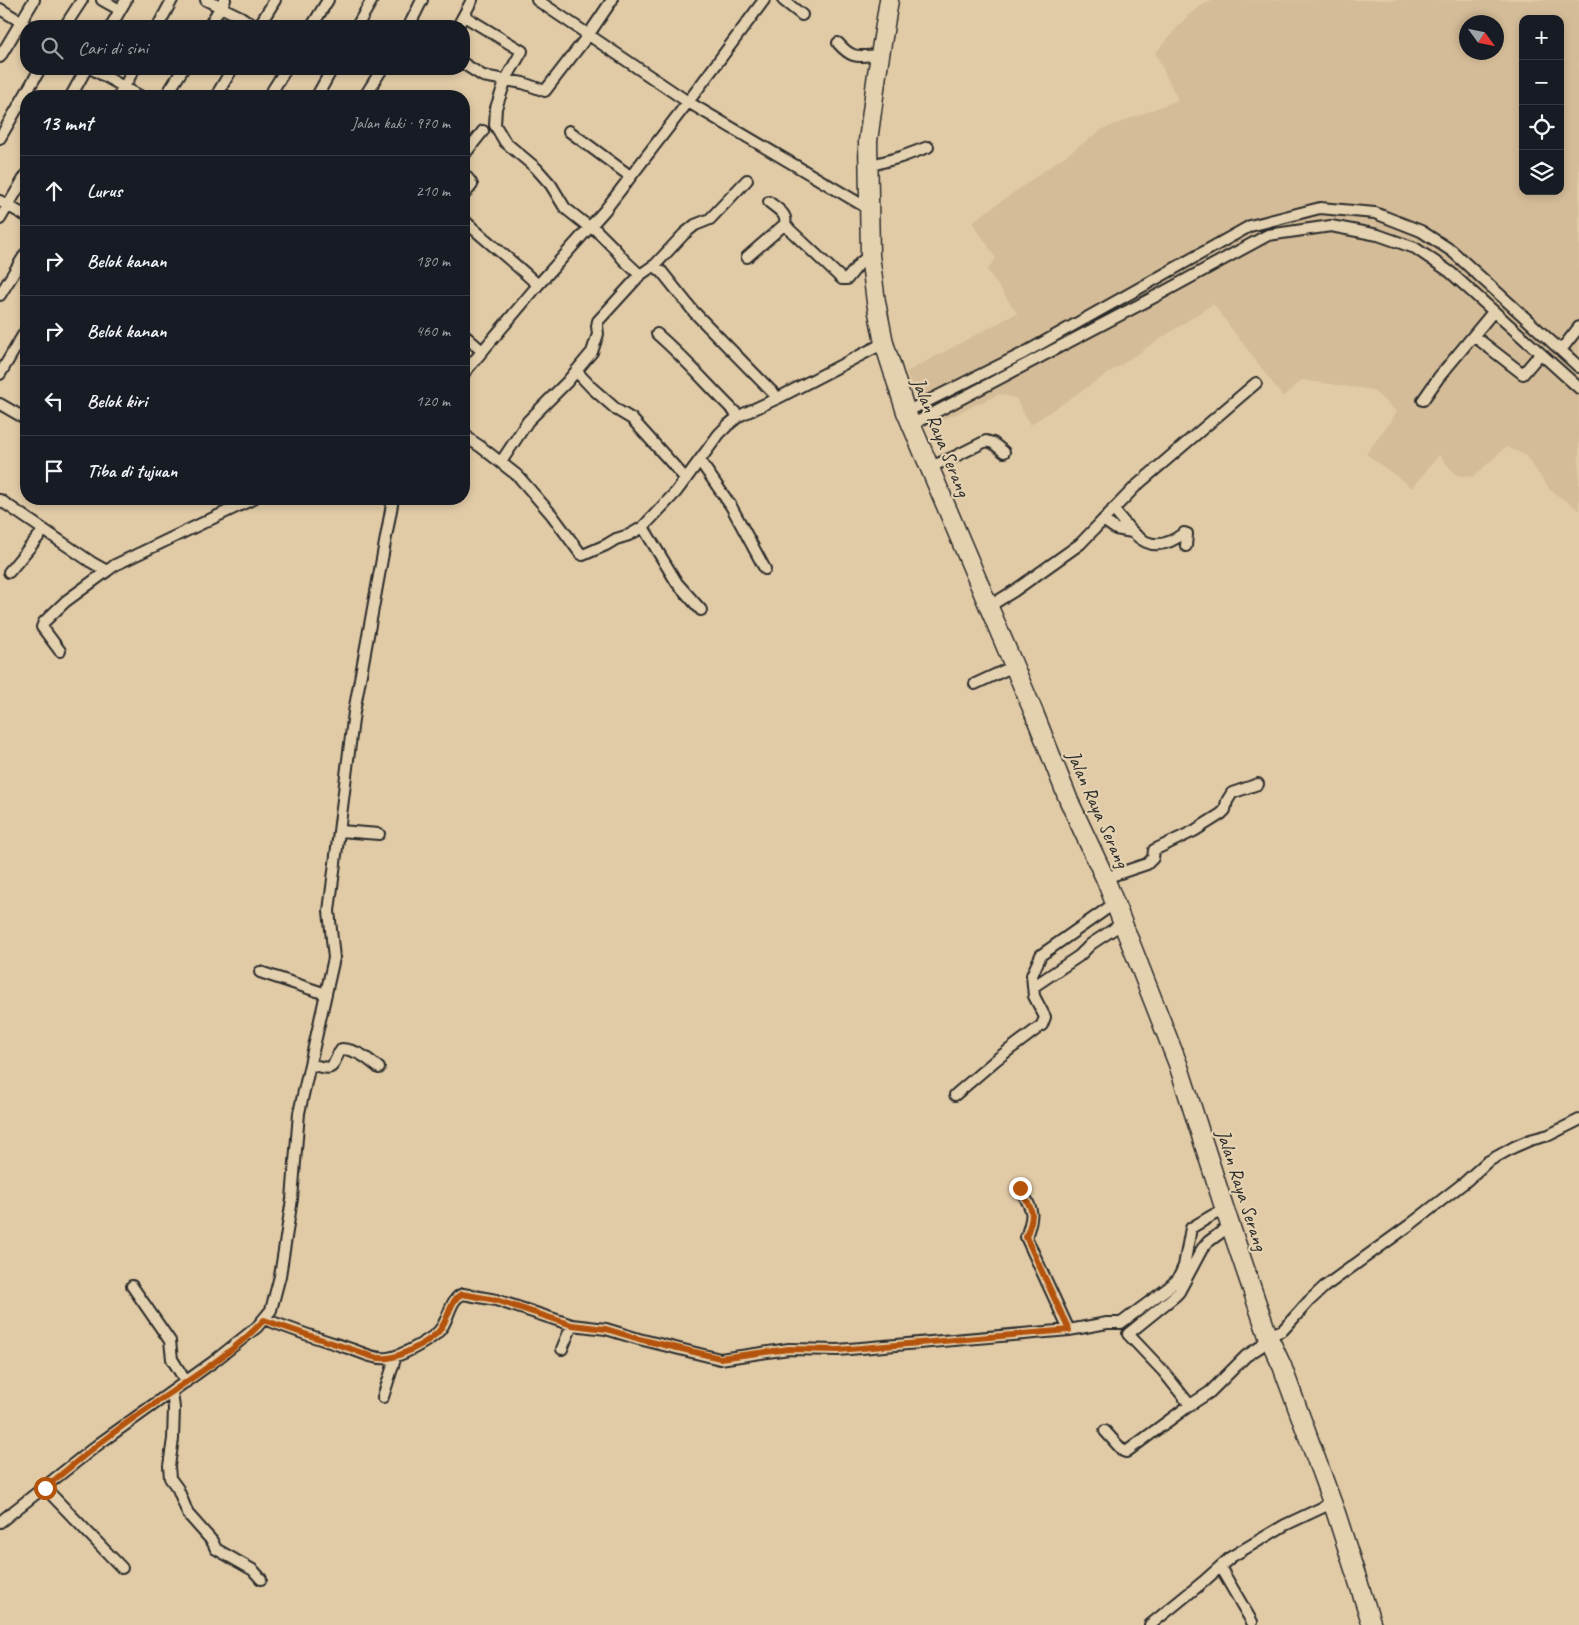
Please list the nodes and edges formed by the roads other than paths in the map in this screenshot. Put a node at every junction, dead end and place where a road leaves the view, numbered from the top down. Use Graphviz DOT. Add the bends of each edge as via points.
graph roads {
  1 [pos="34,0"];
  2 [pos="82,0"];
  3 [pos="102,0"];
  4 [pos="126,0"];
  5 [pos="172,0"];
  6 [pos="206,0"];
  7 [pos="275,0"];
  8 [pos="328,0"];
  9 [pos="372,0"];
  10 [pos="422,0"];
  11 [pos="472,0"];
  12 [pos="537,0"];
  13 [pos="612,0"];
  14 [pos="764,0"];
  15 [pos="783,0"];
  16 [pos="889,0"];
  17 [pos="222,4"];
  18 [pos="0,9"];
  19 [pos="120,10"];
  20 [pos="464,16"];
  21 [pos="802,16"];
  22 [pos="26,20"];
  23 [pos="69,20"];
  24 [pos="114,20"];
  25 [pos="161,20"];
  26 [pos="213,20"];
  27 [pos="244,20"];
  28 [pos="263,20"];
  29 [pos="316,20"];
  30 [pos="360,20"];
  31 [pos="411,20"];
  32 [pos="462,20"];
  33 [pos="20,22"];
  34 [pos="20,30"];
  35 [pos="589,34"];
  36 [pos="838,43"];
  37 [pos="880,55"];
  38 [pos="0,57"];
  39 [pos="470,68"];
  40 [pos="37,75"];
  41 [pos="83,75"];
  42 [pos="100,75"];
  43 [pos="131,75"];
  44 [pos="179,75"];
  45 [pos="228,75"];
  46 [pos="282,75"];
  47 [pos="329,75"];
  48 [pos="378,75"];
  49 [pos="506,79"];
  50 [pos="28,90"];
  51 [pos="74,90"];
  52 [pos="119,90"];
  53 [pos="123,90"];
  54 [pos="170,90"];
  55 [pos="220,90"];
  56 [pos="273,90"];
  57 [pos="320,90"];
  58 [pos="369,90"];
  59 [pos="688,102"];
  60 [pos="20,104"];
  61 [pos="483,131"];
  62 [pos="568,131"];
  63 [pos="0,138"];
  64 [pos="470,147"];
  65 [pos="928,147"];
  66 [pos="868,166"];
  67 [pos="630,176"];
  68 [pos="747,180"];
  69 [pos="20,183"];
  70 [pos="769,202"];
  71 [pos="4,203"];
  72 [pos="868,209"];
  73 [pos="20,212"];
  74 [pos="0,219"];
  75 [pos="785,224"];
  76 [pos="470,226"];
  77 [pos="590,226"];
  78 [pos="1217,244"];
  79 [pos="870,255"];
  80 [pos="747,257"];
  81 [pos="1224,259"];
  82 [pos="20,263"];
  83 [pos="654,266"];
  84 [pos="640,275"];
  85 [pos="538,285"];
  86 [pos="0,295"];
  87 [pos="1493,312"];
  88 [pos="1579,327"];
  89 [pos="657,334"];
  90 [pos="1474,336"];
  91 [pos="20,340"];
  92 [pos="470,340"];
  93 [pos="884,343"];
  94 [pos="482,351"];
  95 [pos="1562,351"];
  96 [pos="1540,354"];
  97 [pos="1553,364"];
  98 [pos="470,366"];
  99 [pos="1579,367"];
  100 [pos="576,371"];
  101 [pos="0,374"];
  102 [pos="1256,383"];
  103 [pos="1579,388"];
  104 [pos="778,398"];
  105 [pos="1423,400"];
  106 [pos="0,404"];
  107 [pos="20,416"];
  108 [pos="739,416"];
  109 [pos="909,418"];
  110 [pos="470,440"];
  111 [pos="1004,452"];
  112 [pos="700,461"];
  113 [pos="501,462"];
  114 [pos="930,467"];
  115 [pos="686,479"];
  116 [pos="0,500"];
  117 [pos="241,505"];
  118 [pos="389,505"];
  119 [pos="1113,510"];
  120 [pos="1104,520"];
  121 [pos="643,527"];
  122 [pos="44,530"];
  123 [pos="1132,532"];
  124 [pos="1186,546"];
  125 [pos="765,569"];
  126 [pos="107,571"];
  127 [pos="9,572"];
  128 [pos="988,607"];
  129 [pos="701,610"];
  130 [pos="60,651"];
  131 [pos="1014,666"];
  132 [pos="975,684"];
  133 [pos="1258,784"];
  134 [pos="340,832"];
  135 [pos="380,834"];
  136 [pos="1105,878"];
  137 [pos="1116,903"];
  138 [pos="1123,924"];
  139 [pos="260,972"];
  140 [pos="1033,988"];
  141 [pos="326,994"];
  142 [pos="310,1064"];
  143 [pos="379,1068"];
  144 [pos="955,1096"];
  145 [pos="1579,1120"];
  146 [pos="1020,1188"];
  147 [pos="1228,1218"];
  148 [pos="132,1286"];
  149 [pos="264,1320"];
  150 [pos="572,1325"];
  151 [pos="1069,1330"];
  152 [pos="1268,1336"];
  153 [pos="562,1349"];
  154 [pos="396,1356"];
  155 [pos="186,1382"];
  156 [pos="172,1392"];
  157 [pos="383,1397"];
  158 [pos="1190,1405"];
  159 [pos="1105,1431"];
  160 [pos="45,1488"];
  161 [pos="1332,1503"];
  162 [pos="0,1522"];
  163 [pos="1220,1567"];
  164 [pos="122,1568"];
  165 [pos="261,1579"];
  166 [pos="1252,1622"];
  167 [pos="1150,1625"];
  168 [pos="1372,1625"];
  1 -- 22 [label="street"];
  2 -- 23 [label="street"];
  3 -- 19 [label="street"];
  4 -- 19 [label="street"];
  5 -- 25 [label="street"];
  6 -- 17 [label="street"];
  7 -- 28 [label="street"];
  8 -- 29 [label="street"];
  9 -- 30 [label="street"];
  10 -- 31 [label="street"];
  11 -- 20 [label="street"];
  12 -- 35 [label="street"];
  13 -- 35 [label="street"];
  14 -- 59 [label="street"];
  15 -- 21 [label="street"];
  16 -- 37 [label="highway, Jalan Raya Serang"];
  17 -- 26 [label="street"];
  17 -- 27 [label="street"];
  18 -- 33 [label="street"];
  19 -- 24 [label="street"];
  20 -- 32 [label="street"];
  20 -- 49 [label="street" via="522,51"];
  34 -- 38 [label="street"];
  35 -- 49 [label="street" via="545,91"];
  35 -- 59 [label="street"];
  36 -- 37 [label="street" via="847,54 854,56"];
  37 -- 66 [label="highway, Jalan Raya Serang" via="868,141"];
  39 -- 49 [label="street" via="483,76"];
  40 -- 50 [label="street"];
  41 -- 51 [label="street"];
  42 -- 52 [label="street"];
  43 -- 53 [label="street"];
  44 -- 54 [label="street"];
  45 -- 55 [label="street"];
  46 -- 56 [label="street"];
  47 -- 57 [label="street"];
  48 -- 58 [label="street"];
  49 -- 77 [label="street" via="496,108 497,130 505,142 536,168 565,208"];
  59 -- 67 [label="street"];
  59 -- 72 [label="street"];
  60 -- 63 [label="street"];
  61 -- 64 [label="street"];
  62 -- 67 [label="street"];
  65 -- 66 [label="street"];
  66 -- 72 [label="highway, Jalan Raya Serang"];
  67 -- 77 [label="street"];
  68 -- 83 [label="street" via="710,218 684,234"];
  69 -- 71 [label="street"];
  70 -- 75 [label="street" via="784,215"];
  71 -- 73 [label="street"];
  71 -- 74 [label="street"];
  72 -- 79 [label="highway, Jalan Raya Serang"];
  75 -- 79 [label="street" via="842,280"];
  75 -- 80 [label="street"];
  76 -- 85 [label="street"];
  77 -- 84 [label="street"];
  77 -- 85 [label="street"];
  78 -- 81 [label="street"];
  78 -- 95 [label="street" via="1250,226 1320,208 1375,213 1421,231 1452,251"];
  78 -- 109 [label="street"];
  79 -- 93 [label="highway, Jalan Raya Serang"];
  81 -- 87 [label="street" via="1268,235 1331,226 1378,235 1415,248 1433,259"];
  81 -- 109 [label="street"];
  82 -- 86 [label="street"];
  83 -- 84 [label="street"];
  83 -- 104 [label="street"];
  84 -- 100 [label="street" via="598,322 592,352"];
  85 -- 94 [label="street"];
  87 -- 90 [label="street"];
  87 -- 96 [label="street"];
  88 -- 95 [label="street"];
  89 -- 108 [label="street"];
  90 -- 96 [label="street" via="1523,374"];
  90 -- 105 [label="street"];
  91 -- 101 [label="street"];
  92 -- 94 [label="street"];
  93 -- 104 [label="street"];
  93 -- 109 [label="highway, Jalan Raya Serang"];
  94 -- 98 [label="street"];
  95 -- 97 [label="street"];
  95 -- 99 [label="street"];
  96 -- 97 [label="street"];
  97 -- 103 [label="street"];
  100 -- 113 [label="street" via="528,421"];
  100 -- 115 [label="street" via="617,410 632,419"];
  102 -- 119 [label="street" via="1136,486"];
  104 -- 108 [label="street"];
  106 -- 107 [label="street"];
  108 -- 112 [label="street" via="719,434"];
  109 -- 114 [label="highway, Jalan Raya Serang"];
  110 -- 113 [label="street"];
  111 -- 114 [label="street" via="986,441"];
  112 -- 115 [label="street"];
  112 -- 125 [label="street" via="731,506"];
  113 -- 121 [label="street" via="533,492 583,555"];
  114 -- 128 [label="highway, Jalan Raya Serang"];
  115 -- 121 [label="street"];
  116 -- 122 [label="street"];
  117 -- 126 [label="street"];
  118 -- 134 [label="street" via="354,712"];
  119 -- 120 [label="street"];
  119 -- 123 [label="street"];
  120 -- 123 [label="street" via="1116,529"];
  120 -- 128 [label="street" via="1080,544"];
  121 -- 129 [label="street" via="677,583"];
  122 -- 126 [label="street"];
  122 -- 127 [label="street"];
  123 -- 124 [label="street" via="1156,545 1173,541 1184,533 1187,536"];
  126 -- 130 [label="street" via="44,622 42,627"];
  128 -- 131 [label="highway, Jalan Raya Serang"];
  131 -- 132 [label="street"];
  131 -- 136 [label="highway, Jalan Raya Serang" via="1069,802"];
  133 -- 136 [label="street" via="1232,793 1221,814 1154,850 1153,858 1147,864"];
  134 -- 135 [label="street"];
  134 -- 141 [label="street" via="329,911 334,958"];
  136 -- 137 [label="highway, Jalan Raya Serang"];
  137 -- 138 [label="highway, Jalan Raya Serang"];
  137 -- 140 [label="street" via="1041,955 1032,975"];
  138 -- 140 [label="street"];
  138 -- 147 [label="highway, Jalan Raya Serang" via="1178,1064"];
  139 -- 141 [label="street"];
  140 -- 144 [label="street" via="1046,1017 1042,1025 997,1058"];
  141 -- 142 [label="street"];
  142 -- 143 [label="street" via="331,1067 342,1049 349,1049"];
  142 -- 149 [label="street" via="300,1113 292,1199 280,1276 271,1310"];
  145 -- 152 [label="street" via="1506,1150 1487,1162 1411,1224 1324,1287 1283,1330"];
  146 -- 151 [label="street" via="1032,1211 1026,1237"];
  147 -- 151 [label="street" via="1213,1215 1191,1228 1178,1280 1121,1323"];
  147 -- 152 [label="highway, Jalan Raya Serang"];
  147 -- 158 [label="street" via="1202,1249 1179,1292 1128,1334"];
  148 -- 155 [label="street" via="170,1341 172,1359"];
  149 -- 154 [label="street" via="373,1356"];
  149 -- 155 [label="street"];
  150 -- 151 [label="street" via="606,1329 720,1358 789,1349 838,1350"];
  150 -- 153 [label="street"];
  150 -- 154 [label="street" via="496,1300 462,1294 454,1299 438,1332"];
  152 -- 158 [label="street" via="1210,1392"];
  152 -- 161 [label="highway, Jalan Raya Serang"];
  154 -- 157 [label="street"];
  155 -- 156 [label="street"];
  156 -- 160 [label="street" via="106,1438"];
  156 -- 165 [label="street" via="170,1478 188,1514 216,1549 253,1570"];
  158 -- 159 [label="street" via="1126,1452"];
  160 -- 162 [label="street"];
  160 -- 164 [label="street"];
  161 -- 163 [label="street" via="1285,1525"];
  161 -- 168 [label="highway, Jalan Raya Serang"];
  163 -- 166 [label="street"];
  163 -- 167 [label="street"];
}
